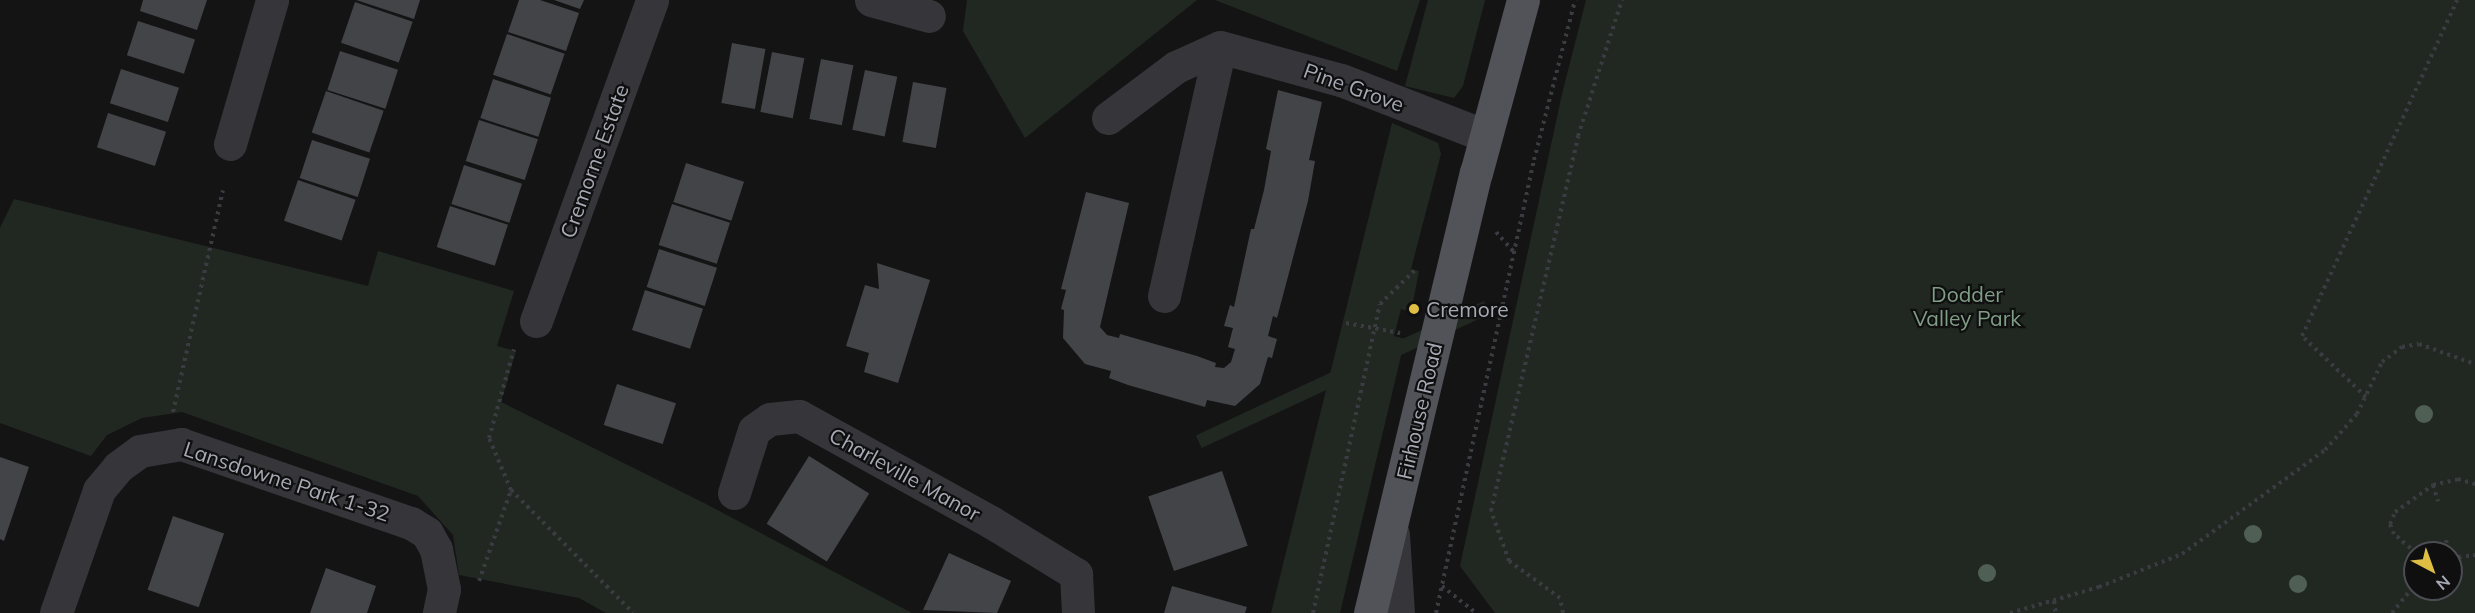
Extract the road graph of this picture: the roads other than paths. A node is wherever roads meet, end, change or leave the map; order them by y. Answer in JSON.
{"nodes":[{"id":1,"x":272,"y":0,"type":"edge"},
{"id":2,"x":652,"y":0,"type":"edge"},
{"id":3,"x":871,"y":0,"type":"edge"},
{"id":4,"x":1523,"y":0,"type":"edge"},
{"id":5,"x":929,"y":16,"type":"dead end"},
{"id":6,"x":1220,"y":46,"type":"junction"},
{"id":7,"x":1108,"y":118,"type":"dead end"},
{"id":8,"x":1486,"y":136,"type":"junction"},
{"id":9,"x":230,"y":144,"type":"dead end"},
{"id":10,"x":1164,"y":296,"type":"dead end"},
{"id":11,"x":536,"y":321,"type":"dead end"},
{"id":12,"x":734,"y":493,"type":"dead end"},
{"id":13,"x":1392,"y":523,"type":"junction"},
{"id":14,"x":56,"y":613,"type":"edge"},
{"id":15,"x":440,"y":613,"type":"edge"},
{"id":16,"x":1078,"y":613,"type":"edge"},
{"id":17,"x":1370,"y":613,"type":"edge"},
{"id":18,"x":1398,"y":613,"type":"edge"}],
"edges":[{"from":1,"to":9,"type":"street"},
{"from":2,"to":11,"type":"street","name":"Cremorne Estate"},
{"from":3,"to":5,"type":"street"},
{"from":4,"to":8,"type":"main road","name":"Firhouse Road"},
{"from":6,"to":7,"type":"street"},
{"from":6,"to":8,"type":"street","name":"Pine Grove"},
{"from":6,"to":10,"type":"street"},
{"from":8,"to":13,"type":"main road","name":"Firhouse Road"},
{"from":12,"to":16,"type":"street","name":"Charleville Manor"},
{"from":13,"to":17,"type":"main road","name":"Firhouse Road"},
{"from":13,"to":18,"type":"street"},
{"from":14,"to":15,"type":"street","name":"Lansdowne Park 1-32"}]}
